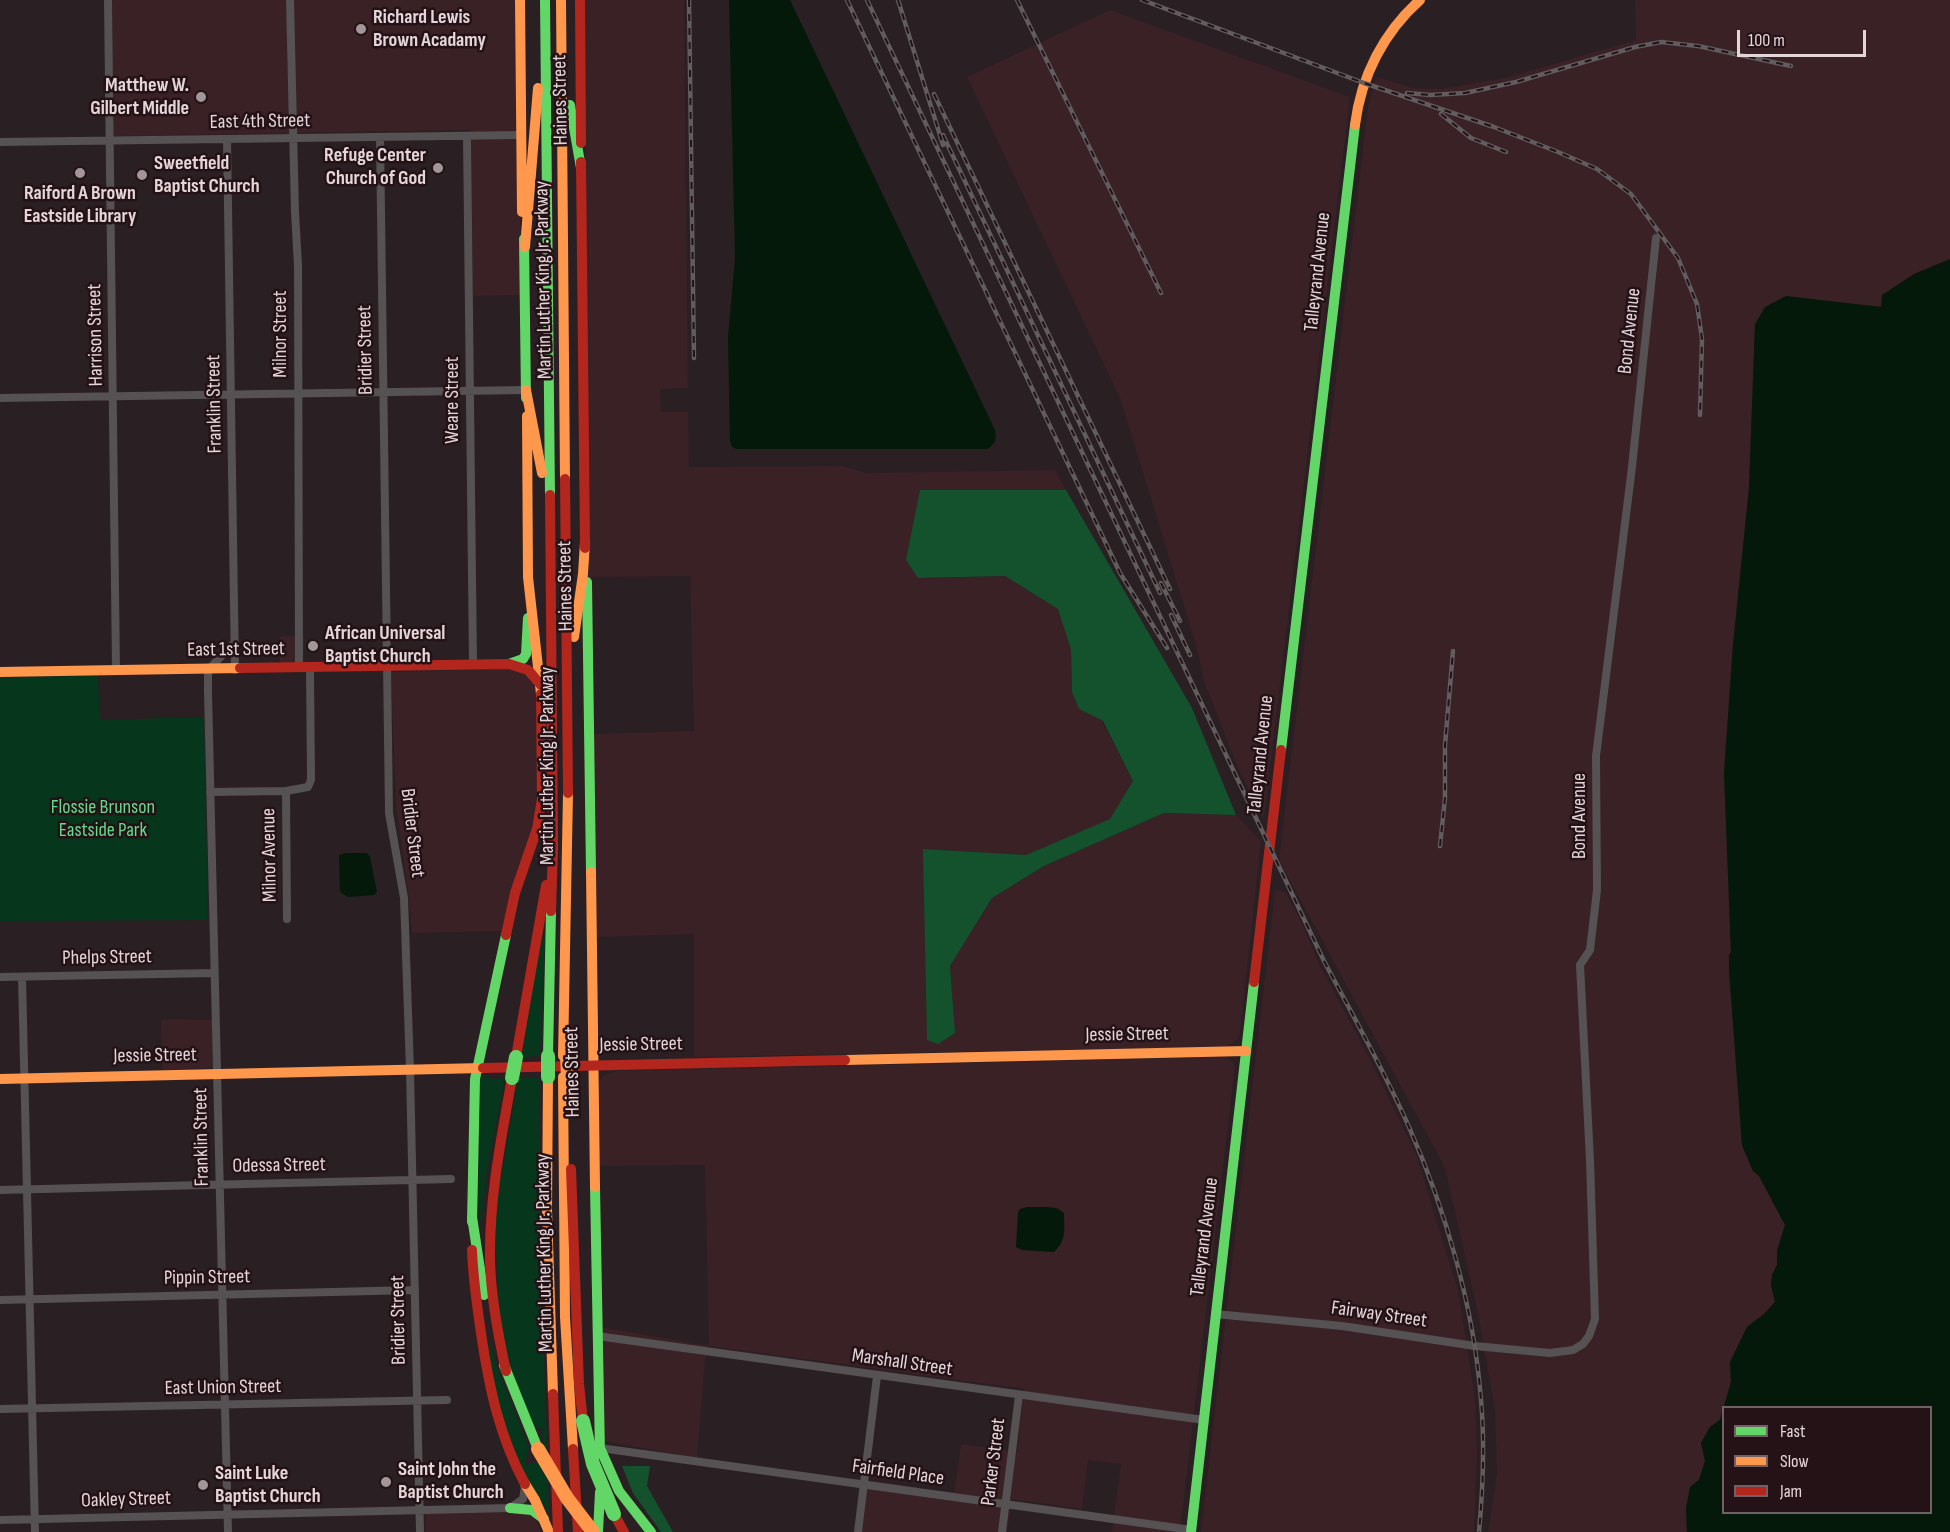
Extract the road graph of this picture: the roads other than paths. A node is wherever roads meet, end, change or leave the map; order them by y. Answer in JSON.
{"nodes":[{"id":1,"x":108,"y":0,"type":"edge"},
{"id":2,"x":290,"y":0,"type":"edge"},
{"id":3,"x":520,"y":0,"type":"edge"},
{"id":4,"x":561,"y":0,"type":"edge"},
{"id":5,"x":580,"y":0,"type":"edge"},
{"id":6,"x":1420,"y":0,"type":"edge"},
{"id":7,"x":545,"y":5,"type":"edge"},
{"id":8,"x":562,"y":39,"type":"junction"},
{"id":9,"x":521,"y":135,"type":"junction"},
{"id":10,"x":467,"y":136,"type":"junction"},
{"id":11,"x":380,"y":137,"type":"junction"},
{"id":12,"x":293,"y":138,"type":"junction"},
{"id":13,"x":227,"y":139,"type":"junction"},
{"id":14,"x":110,"y":141,"type":"junction"},
{"id":15,"x":0,"y":142,"type":"edge"},
{"id":16,"x":581,"y":168,"type":"junction"},
{"id":17,"x":1656,"y":238,"type":"dead end"},
{"id":18,"x":525,"y":247,"type":"junction"},
{"id":19,"x":526,"y":390,"type":"junction"},
{"id":20,"x":469,"y":391,"type":"junction"},
{"id":21,"x":382,"y":392,"type":"junction"},
{"id":22,"x":298,"y":393,"type":"junction"},
{"id":23,"x":231,"y":394,"type":"junction"},
{"id":24,"x":114,"y":396,"type":"junction"},
{"id":25,"x":0,"y":398,"type":"edge"},
{"id":26,"x":550,"y":539,"type":"junction"},
{"id":27,"x":585,"y":542,"type":"junction"},
{"id":28,"x":528,"y":578,"type":"junction"},
{"id":29,"x":235,"y":642,"type":"junction"},
{"id":30,"x":473,"y":664,"type":"junction"},
{"id":31,"x":509,"y":664,"type":"junction"},
{"id":32,"x":386,"y":666,"type":"junction"},
{"id":33,"x":305,"y":668,"type":"junction"},
{"id":34,"x":116,"y":670,"type":"junction"},
{"id":35,"x":208,"y":670,"type":"junction"},
{"id":36,"x":235,"y":670,"type":"junction"},
{"id":37,"x":0,"y":672,"type":"edge"},
{"id":38,"x":541,"y":685,"type":"junction"},
{"id":39,"x":567,"y":693,"type":"junction"},
{"id":40,"x":286,"y":791,"type":"junction"},
{"id":41,"x":210,"y":792,"type":"junction"},
{"id":42,"x":553,"y":847,"type":"junction"},
{"id":43,"x":287,"y":919,"type":"dead end"},
{"id":44,"x":214,"y":973,"type":"junction"},
{"id":45,"x":22,"y":976,"type":"junction"},
{"id":46,"x":0,"y":977,"type":"edge"},
{"id":47,"x":1246,"y":1051,"type":"junction"},
{"id":48,"x":592,"y":1066,"type":"junction"},
{"id":49,"x":477,"y":1069,"type":"junction"},
{"id":50,"x":410,"y":1070,"type":"junction"},
{"id":51,"x":218,"y":1074,"type":"junction"},
{"id":52,"x":566,"y":1077,"type":"junction"},
{"id":53,"x":0,"y":1079,"type":"edge"},
{"id":54,"x":24,"y":1079,"type":"junction"},
{"id":55,"x":412,"y":1179,"type":"junction"},
{"id":56,"x":451,"y":1179,"type":"dead end"},
{"id":57,"x":220,"y":1184,"type":"junction"},
{"id":58,"x":28,"y":1189,"type":"junction"},
{"id":59,"x":0,"y":1190,"type":"edge"},
{"id":60,"x":472,"y":1217,"type":"junction"},
{"id":61,"x":415,"y":1290,"type":"junction"},
{"id":62,"x":222,"y":1295,"type":"junction"},
{"id":63,"x":30,"y":1299,"type":"junction"},
{"id":64,"x":0,"y":1300,"type":"edge"},
{"id":65,"x":1215,"y":1314,"type":"junction"},
{"id":66,"x":597,"y":1336,"type":"junction"},
{"id":67,"x":1539,"y":1352,"type":"joint"},
{"id":68,"x":506,"y":1371,"type":"junction"},
{"id":69,"x":877,"y":1376,"type":"junction"},
{"id":70,"x":1019,"y":1395,"type":"junction"},
{"id":71,"x":417,"y":1400,"type":"junction"},
{"id":72,"x":447,"y":1400,"type":"dead end"},
{"id":73,"x":225,"y":1404,"type":"junction"},
{"id":74,"x":32,"y":1408,"type":"junction"},
{"id":75,"x":0,"y":1409,"type":"edge"},
{"id":76,"x":1204,"y":1420,"type":"junction"},
{"id":77,"x":600,"y":1448,"type":"junction"},
{"id":78,"x":525,"y":1485,"type":"junction"},
{"id":79,"x":863,"y":1485,"type":"junction"},
{"id":80,"x":600,"y":1492,"type":"junction"},
{"id":81,"x":1006,"y":1506,"type":"junction"},
{"id":82,"x":510,"y":1508,"type":"junction"},
{"id":83,"x":420,"y":1510,"type":"junction"},
{"id":84,"x":227,"y":1514,"type":"junction"},
{"id":85,"x":35,"y":1519,"type":"junction"},
{"id":86,"x":0,"y":1520,"type":"edge"},
{"id":87,"x":547,"y":1526,"type":"edge"},
{"id":88,"x":1191,"y":1531,"type":"edge"},
{"id":89,"x":35,"y":1532,"type":"edge"},
{"id":90,"x":228,"y":1532,"type":"edge"},
{"id":91,"x":420,"y":1532,"type":"edge"},
{"id":92,"x":558,"y":1532,"type":"edge"},
{"id":93,"x":578,"y":1532,"type":"edge"},
{"id":94,"x":593,"y":1532,"type":"edge"},
{"id":95,"x":598,"y":1532,"type":"edge"},
{"id":96,"x":603,"y":1532,"type":"edge"},
{"id":97,"x":624,"y":1532,"type":"edge"},
{"id":98,"x":651,"y":1532,"type":"edge"},
{"id":99,"x":858,"y":1532,"type":"edge"},
{"id":100,"x":1002,"y":1532,"type":"edge"}],
"edges":[{"from":1,"to":14,"type":"street","name":"Harrison Street"},
{"from":2,"to":12,"type":"street","name":"Milnor Street"},
{"from":3,"to":9,"type":"main road","name":"Haines Street"},
{"from":4,"to":8,"type":"main road","name":"Martin Luther King Jr. Parkway"},
{"from":5,"to":16,"type":"main road","name":"Haines Street"},
{"from":6,"to":47,"type":"main road","name":"Talleyrand Avenue"},
{"from":7,"to":18,"type":"main road"},
{"from":7,"to":26,"type":"main road","name":"Martin Luther King Jr. Parkway"},
{"from":8,"to":16,"type":"main road"},
{"from":8,"to":39,"type":"main road","name":"Martin Luther King Jr. Parkway"},
{"from":9,"to":10,"type":"street","name":"East 4th Street"},
{"from":9,"to":18,"type":"main road","name":"Haines Street"},
{"from":10,"to":11,"type":"street","name":"East 4th Street"},
{"from":10,"to":20,"type":"street","name":"Weare Street"},
{"from":11,"to":12,"type":"street","name":"East 4th Street"},
{"from":11,"to":21,"type":"street","name":"Bridier Street"},
{"from":12,"to":13,"type":"street","name":"East 4th Street"},
{"from":12,"to":22,"type":"street","name":"Milnor Street"},
{"from":13,"to":14,"type":"street","name":"East 4th Street"},
{"from":13,"to":23,"type":"street","name":"Franklin Street"},
{"from":14,"to":15,"type":"street","name":"East 4th Street"},
{"from":14,"to":24,"type":"street","name":"Harrison Street"},
{"from":16,"to":27,"type":"main road","name":"Haines Street"},
{"from":17,"to":67,"type":"street","name":"Bond Avenue"},
{"from":18,"to":19,"type":"main road","name":"Haines Street"},
{"from":19,"to":20,"type":"street"},
{"from":19,"to":26,"type":"main road"},
{"from":19,"to":28,"type":"main road","name":"Haines Street"},
{"from":20,"to":21,"type":"street"},
{"from":20,"to":30,"type":"street","name":"Weare Street"},
{"from":21,"to":22,"type":"street"},
{"from":21,"to":32,"type":"street","name":"Bridier Street"},
{"from":22,"to":23,"type":"street"},
{"from":22,"to":33,"type":"street","name":"Milnor Street"},
{"from":23,"to":24,"type":"street"},
{"from":23,"to":29,"type":"street","name":"Franklin Street"},
{"from":24,"to":25,"type":"street"},
{"from":24,"to":34,"type":"street","name":"Harrison Street"},
{"from":26,"to":42,"type":"main road","name":"Martin Luther King Jr. Parkway"},
{"from":27,"to":39,"type":"main road"},
{"from":27,"to":48,"type":"main road","name":"Haines Street"},
{"from":28,"to":31,"type":"main road"},
{"from":28,"to":38,"type":"main road","name":"Haines Street"},
{"from":29,"to":35,"type":"street"},
{"from":29,"to":36,"type":"street","name":"Franklin Street"},
{"from":30,"to":31,"type":"main road","name":"East 1st Street"},
{"from":30,"to":32,"type":"main road","name":"East 1st Street"},
{"from":31,"to":38,"type":"main road","name":"East 1st Street"},
{"from":32,"to":33,"type":"main road","name":"East 1st Street"},
{"from":32,"to":50,"type":"street","name":"Bridier Street"},
{"from":33,"to":36,"type":"main road","name":"East 1st Street"},
{"from":33,"to":40,"type":"street","name":"Milnor Street"},
{"from":34,"to":35,"type":"main road","name":"East 1st Street"},
{"from":34,"to":37,"type":"main road","name":"East 1st Street"},
{"from":35,"to":36,"type":"main road","name":"East 1st Street"},
{"from":35,"to":41,"type":"street","name":"Franklin Street"},
{"from":38,"to":49,"type":"main road","name":"Haines Street"},
{"from":39,"to":52,"type":"main road","name":"Martin Luther King Jr. Parkway","bridge":true},
{"from":40,"to":41,"type":"street"},
{"from":40,"to":43,"type":"street","name":"Milnor Avenue"},
{"from":41,"to":44,"type":"street","name":"Franklin Street"},
{"from":42,"to":68,"type":"main road","bridge":true},
{"from":42,"to":92,"type":"main road","name":"Martin Luther King Jr. Parkway","bridge":true},
{"from":44,"to":45,"type":"street","name":"Phelps Street"},
{"from":44,"to":51,"type":"street","name":"Franklin Street"},
{"from":45,"to":46,"type":"street","name":"Phelps Street"},
{"from":45,"to":54,"type":"street"},
{"from":47,"to":48,"type":"main road","name":"Jessie Street"},
{"from":47,"to":65,"type":"main road","name":"Talleyrand Avenue"},
{"from":48,"to":49,"type":"main road","name":"Jessie Street"},
{"from":48,"to":66,"type":"main road","name":"Haines Street"},
{"from":49,"to":50,"type":"main road","name":"Jessie Street"},
{"from":49,"to":60,"type":"main road","name":"Haines Street"},
{"from":50,"to":51,"type":"main road","name":"Jessie Street"},
{"from":50,"to":55,"type":"street","name":"Bridier Street"},
{"from":51,"to":54,"type":"main road","name":"Jessie Street"},
{"from":51,"to":57,"type":"street","name":"Franklin Street"},
{"from":52,"to":93,"type":"main road","name":"Martin Luther King Jr. Parkway"},
{"from":52,"to":97,"type":"main road","bridge":true},
{"from":53,"to":54,"type":"main road","name":"Jessie Street"},
{"from":54,"to":58,"type":"street"},
{"from":55,"to":56,"type":"street","name":"Odessa Street"},
{"from":55,"to":57,"type":"street","name":"Odessa Street"},
{"from":55,"to":61,"type":"street","name":"Bridier Street"},
{"from":57,"to":58,"type":"street","name":"Odessa Street"},
{"from":57,"to":62,"type":"street","name":"Franklin Street"},
{"from":58,"to":59,"type":"street","name":"Odessa Street"},
{"from":58,"to":63,"type":"street"},
{"from":60,"to":68,"type":"main road"},
{"from":60,"to":78,"type":"main road","name":"Haines Street"},
{"from":61,"to":62,"type":"street","name":"Pippin Street"},
{"from":61,"to":71,"type":"street","name":"Bridier Street"},
{"from":62,"to":63,"type":"street","name":"Pippin Street"},
{"from":62,"to":73,"type":"street","name":"Franklin Street"},
{"from":63,"to":64,"type":"street","name":"Pippin Street"},
{"from":63,"to":74,"type":"street"},
{"from":65,"to":67,"type":"street","name":"Fairway Street"},
{"from":65,"to":76,"type":"main road","name":"Talleyrand Avenue"},
{"from":66,"to":69,"type":"street","name":"Marshall Street"},
{"from":66,"to":77,"type":"main road","name":"Haines Street"},
{"from":68,"to":94,"type":"main road","bridge":true},
{"from":69,"to":70,"type":"street","name":"Marshall Street"},
{"from":69,"to":79,"type":"street"},
{"from":70,"to":76,"type":"street","name":"Marshall Street"},
{"from":70,"to":81,"type":"street","name":"Parker Street"},
{"from":71,"to":72,"type":"street","name":"East Union Street"},
{"from":71,"to":73,"type":"street","name":"East Union Street"},
{"from":71,"to":83,"type":"street","name":"Bridier Street"},
{"from":73,"to":74,"type":"street","name":"East Union Street"},
{"from":73,"to":84,"type":"street","name":"Franklin Street"},
{"from":74,"to":75,"type":"street","name":"East Union Street"},
{"from":74,"to":85,"type":"street"},
{"from":76,"to":88,"type":"main road","name":"Talleyrand Avenue"},
{"from":77,"to":79,"type":"street","name":"Fairfield Place"},
{"from":77,"to":80,"type":"main road","name":"Haines Street"},
{"from":77,"to":98,"type":"main road"},
{"from":78,"to":82,"type":"street"},
{"from":78,"to":87,"type":"main road","name":"Haines Street"},
{"from":79,"to":81,"type":"street","name":"Fairfield Place"},
{"from":79,"to":99,"type":"street"},
{"from":80,"to":95,"type":"main road"},
{"from":80,"to":96,"type":"main road","name":"Haines Street"},
{"from":81,"to":88,"type":"street","name":"Fairfield Place"},
{"from":81,"to":100,"type":"street","name":"Parker Street"},
{"from":82,"to":83,"type":"street","name":"Oakley Street"},
{"from":82,"to":87,"type":"main road"},
{"from":83,"to":84,"type":"street","name":"Oakley Street"},
{"from":83,"to":91,"type":"street","name":"Bridier Street"},
{"from":84,"to":85,"type":"street","name":"Oakley Street"},
{"from":84,"to":90,"type":"street","name":"Franklin Street"},
{"from":85,"to":86,"type":"street","name":"Oakley Street"},
{"from":85,"to":89,"type":"street"}]}
